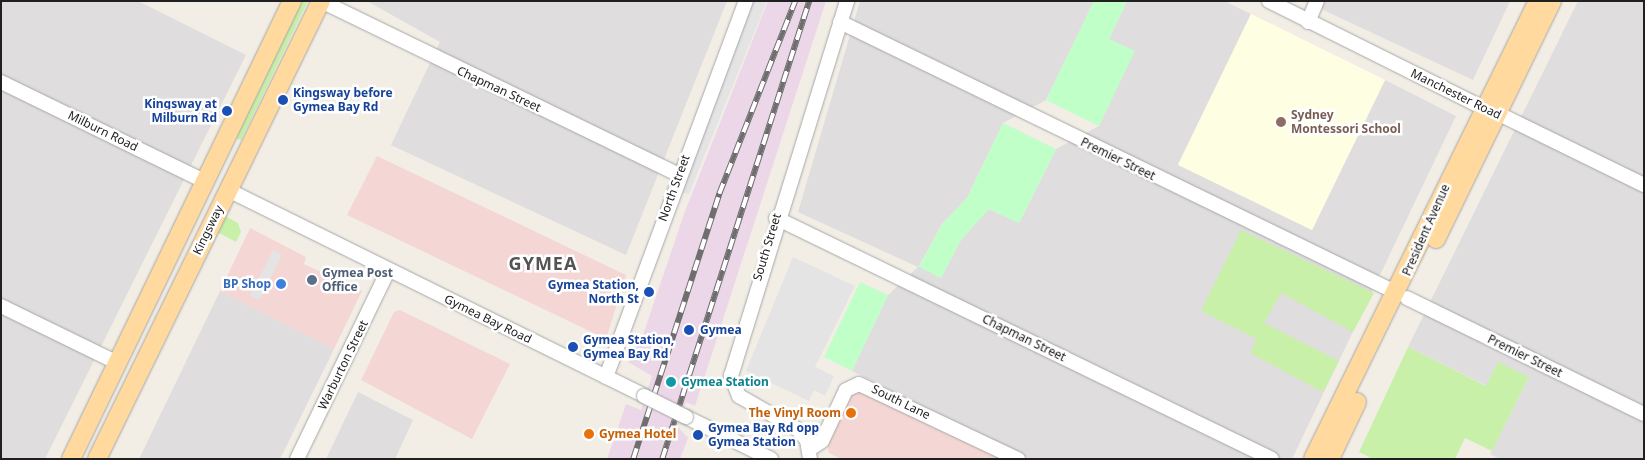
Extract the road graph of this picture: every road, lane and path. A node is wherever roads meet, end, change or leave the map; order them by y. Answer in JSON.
{"nodes":[{"id":1,"x":292,"y":1,"type":"edge"},
{"id":2,"x":321,"y":1,"type":"edge"},
{"id":3,"x":746,"y":1,"type":"edge"},
{"id":4,"x":847,"y":1,"type":"edge"},
{"id":5,"x":1269,"y":1,"type":"edge"},
{"id":6,"x":1317,"y":1,"type":"edge"},
{"id":7,"x":1538,"y":1,"type":"edge"},
{"id":8,"x":1552,"y":1,"type":"edge"},
{"id":9,"x":840,"y":22,"type":"junction"},
{"id":10,"x":1308,"y":22,"type":"junction"},
{"id":11,"x":1,"y":82,"type":"edge"},
{"id":12,"x":1490,"y":110,"type":"junction"},
{"id":13,"x":678,"y":174,"type":"junction"},
{"id":14,"x":204,"y":181,"type":"junction"},
{"id":15,"x":1644,"y":185,"type":"edge"},
{"id":16,"x":228,"y":190,"type":"junction"},
{"id":17,"x":776,"y":218,"type":"junction"},
{"id":18,"x":388,"y":270,"type":"junction"},
{"id":19,"x":1402,"y":295,"type":"junction"},
{"id":20,"x":1,"y":306,"type":"edge"},
{"id":21,"x":116,"y":362,"type":"junction"},
{"id":22,"x":606,"y":377,"type":"junction"},
{"id":23,"x":1644,"y":414,"type":"edge"},
{"id":24,"x":810,"y":454,"type":"edge"},
{"id":25,"x":71,"y":459,"type":"edge"},
{"id":26,"x":96,"y":459,"type":"edge"},
{"id":27,"x":297,"y":459,"type":"edge"},
{"id":28,"x":770,"y":459,"type":"edge"},
{"id":29,"x":1018,"y":459,"type":"edge"},
{"id":30,"x":1272,"y":459,"type":"edge"},
{"id":31,"x":1313,"y":459,"type":"edge"},
{"id":32,"x":1330,"y":459,"type":"edge"}],
"edges":[{"from":1,"to":14,"type":"main road","name":"Kingsway"},
{"from":2,"to":13,"type":"street","name":"Chapman Street"},
{"from":2,"to":16,"type":"main road","name":"Kingsway"},
{"from":3,"to":13,"type":"street","name":"North Street"},
{"from":4,"to":9,"type":"street","name":"South Street"},
{"from":5,"to":10,"type":"street","name":"Manchester Road"},
{"from":6,"to":10,"type":"street"},
{"from":7,"to":12,"type":"main road","name":"President Avenue"},
{"from":8,"to":12,"type":"main road","name":"President Avenue"},
{"from":9,"to":17,"type":"street","name":"South Street"},
{"from":9,"to":19,"type":"street","name":"Premier Street"},
{"from":10,"to":12,"type":"street","name":"Manchester Road"},
{"from":11,"to":14,"type":"street","name":"Milburn Road"},
{"from":12,"to":15,"type":"street","name":"Manchester Road"},
{"from":12,"to":19,"type":"main road","name":"President Avenue"},
{"from":13,"to":22,"type":"street","name":"North Street"},
{"from":14,"to":16,"type":"main road","name":"Gymea Bay Road"},
{"from":14,"to":21,"type":"main road","name":"Kingsway"},
{"from":16,"to":18,"type":"street","name":"Gymea Bay Road"},
{"from":16,"to":26,"type":"main road","name":"Kingsway"},
{"from":17,"to":24,"type":"street","name":"South Street"},
{"from":17,"to":30,"type":"street","name":"Chapman Street"},
{"from":18,"to":22,"type":"street","name":"Gymea Bay Road"},
{"from":18,"to":27,"type":"street","name":"Warburton Street"},
{"from":19,"to":23,"type":"street","name":"Premier Street"},
{"from":19,"to":31,"type":"main road","name":"President Avenue"},
{"from":19,"to":32,"type":"main road","name":"President Avenue"},
{"from":20,"to":21,"type":"street"},
{"from":21,"to":25,"type":"main road","name":"Kingsway"},
{"from":22,"to":28,"type":"street","name":"Gymea Bay Road","bridge":true},
{"from":24,"to":29,"type":"street","name":"South Lane"}]}
